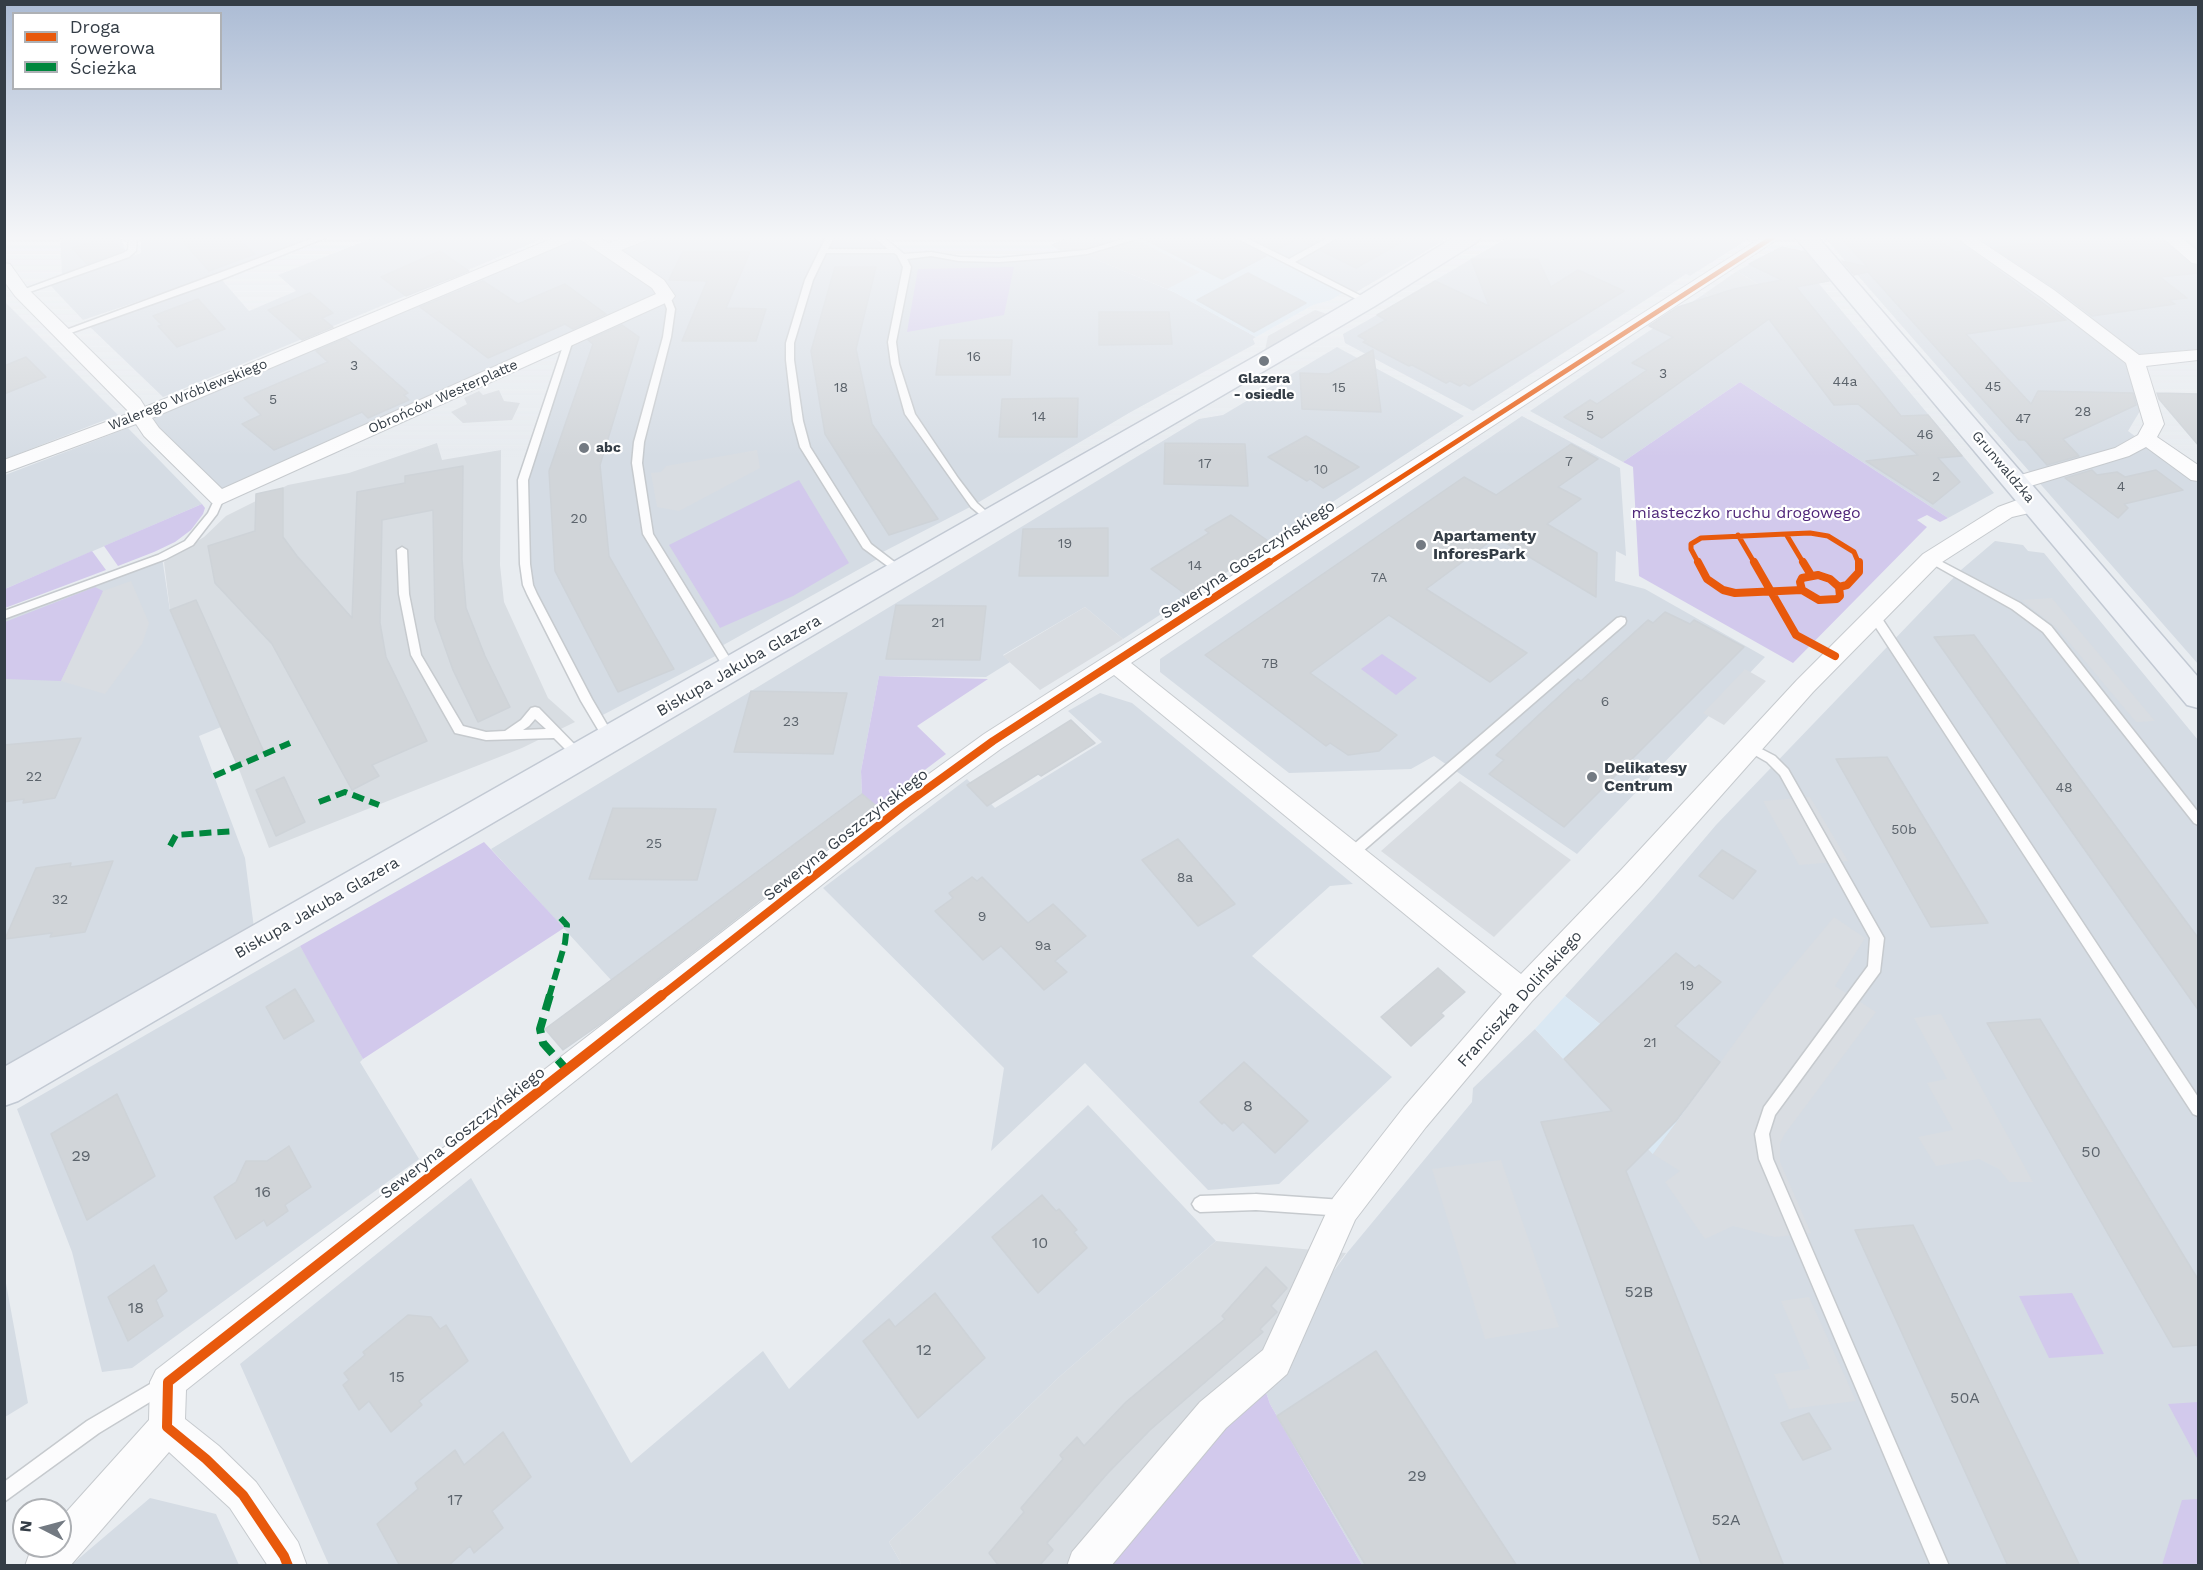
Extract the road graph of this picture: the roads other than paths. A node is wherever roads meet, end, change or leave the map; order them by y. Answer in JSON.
{"nodes":[{"id":1,"x":39,"y":310,"type":"edge"},
{"id":2,"x":126,"y":310,"type":"edge"},
{"id":3,"x":394,"y":310,"type":"edge"},
{"id":4,"x":635,"y":310,"type":"edge"},
{"id":5,"x":671,"y":310,"type":"edge"},
{"id":6,"x":800,"y":310,"type":"edge"},
{"id":7,"x":898,"y":310,"type":"edge"},
{"id":8,"x":1351,"y":310,"type":"edge"},
{"id":9,"x":1660,"y":310,"type":"edge"},
{"id":10,"x":1869,"y":310,"type":"edge"},
{"id":11,"x":2069,"y":310,"type":"edge"},
{"id":12,"x":62,"y":333,"type":"junction"},
{"id":13,"x":569,"y":340,"type":"junction"},
{"id":14,"x":2199,"y":355,"type":"edge"},
{"id":15,"x":2135,"y":361,"type":"junction"},
{"id":16,"x":142,"y":415,"type":"junction"},
{"id":17,"x":2146,"y":440,"type":"junction"},
{"id":18,"x":4,"y":467,"type":"edge"},
{"id":19,"x":2199,"y":476,"type":"edge"},
{"id":20,"x":2017,"y":483,"type":"junction"},
{"id":21,"x":219,"y":498,"type":"junction"},
{"id":22,"x":2035,"y":505,"type":"junction"},
{"id":23,"x":990,"y":520,"type":"junction"},
{"id":24,"x":402,"y":550,"type":"dead end"},
{"id":25,"x":1931,"y":559,"type":"junction"},
{"id":26,"x":901,"y":572,"type":"junction"},
{"id":27,"x":4,"y":615,"type":"edge"},
{"id":28,"x":1875,"y":617,"type":"junction"},
{"id":29,"x":1621,"y":621,"type":"dead end"},
{"id":30,"x":1114,"y":663,"type":"junction"},
{"id":31,"x":731,"y":670,"type":"junction"},
{"id":32,"x":2199,"y":697,"type":"edge"},
{"id":33,"x":556,"y":733,"type":"junction"},
{"id":34,"x":506,"y":735,"type":"junction"},
{"id":35,"x":610,"y":740,"type":"junction"},
{"id":36,"x":1750,"y":747,"type":"junction"},
{"id":37,"x":580,"y":757,"type":"junction"},
{"id":38,"x":2199,"y":820,"type":"edge"},
{"id":39,"x":1351,"y":854,"type":"junction"},
{"id":40,"x":1522,"y":992,"type":"junction"},
{"id":41,"x":4,"y":1088,"type":"edge"},
{"id":42,"x":2199,"y":1109,"type":"edge"},
{"id":43,"x":1200,"y":1204,"type":"dead end"},
{"id":44,"x":1344,"y":1209,"type":"junction"},
{"id":45,"x":168,"y":1382,"type":"junction"},
{"id":46,"x":167,"y":1427,"type":"junction"},
{"id":47,"x":4,"y":1493,"type":"edge"},
{"id":48,"x":44,"y":1566,"type":"edge"},
{"id":49,"x":288,"y":1566,"type":"edge"},
{"id":50,"x":1086,"y":1566,"type":"edge"},
{"id":51,"x":1940,"y":1566,"type":"edge"}],
"edges":[{"from":1,"to":12,"type":"street"},
{"from":2,"to":12,"type":"lane"},
{"from":3,"to":16,"type":"street","name":"Walerego Wróblewskiego"},
{"from":4,"to":13,"type":"street","name":"Obrońców Westerplatte"},
{"from":5,"to":31,"type":"lane"},
{"from":6,"to":26,"type":"lane"},
{"from":7,"to":23,"type":"lane"},
{"from":8,"to":23,"type":"street","name":"Biskupa Jakuba Glazera"},
{"from":9,"to":30,"type":"street","name":"Seweryna Goszczyńskiego"},
{"from":10,"to":20,"type":"street","name":"Grunwaldzka"},
{"from":11,"to":15,"type":"street"},
{"from":12,"to":16,"type":"street"},
{"from":13,"to":21,"type":"street","name":"Obrońców Westerplatte"},
{"from":13,"to":35,"type":"lane"},
{"from":14,"to":15,"type":"street"},
{"from":15,"to":17,"type":"street"},
{"from":16,"to":18,"type":"street","name":"Walerego Wróblewskiego"},
{"from":16,"to":21,"type":"street"},
{"from":17,"to":19,"type":"street"},
{"from":17,"to":20,"type":"street"},
{"from":20,"to":22,"type":"street","name":"Grunwaldzka"},
{"from":21,"to":27,"type":"lane"},
{"from":22,"to":25,"type":"street","name":"Franciszka Dolińskiego"},
{"from":22,"to":32,"type":"street","name":"Grunwaldzka"},
{"from":23,"to":26,"type":"street","name":"Biskupa Jakuba Glazera"},
{"from":24,"to":34,"type":"lane"},
{"from":25,"to":28,"type":"street","name":"Franciszka Dolińskiego"},
{"from":25,"to":38,"type":"lane"},
{"from":26,"to":31,"type":"street","name":"Biskupa Jakuba Glazera"},
{"from":28,"to":36,"type":"street","name":"Franciszka Dolińskiego"},
{"from":28,"to":42,"type":"lane"},
{"from":29,"to":39,"type":"lane"},
{"from":30,"to":39,"type":"street"},
{"from":30,"to":45,"type":"street","name":"Seweryna Goszczyńskiego"},
{"from":31,"to":35,"type":"street","name":"Biskupa Jakuba Glazera"},
{"from":33,"to":34,"type":"lane"},
{"from":33,"to":34,"type":"lane"},
{"from":33,"to":37,"type":"lane"},
{"from":35,"to":37,"type":"street","name":"Biskupa Jakuba Glazera"},
{"from":36,"to":40,"type":"street","name":"Franciszka Dolińskiego"},
{"from":36,"to":51,"type":"lane"},
{"from":37,"to":41,"type":"street","name":"Biskupa Jakuba Glazera"},
{"from":39,"to":40,"type":"street"},
{"from":40,"to":44,"type":"street","name":"Franciszka Dolińskiego"},
{"from":43,"to":44,"type":"lane"},
{"from":44,"to":50,"type":"street","name":"Franciszka Dolińskiego"},
{"from":45,"to":46,"type":"street"},
{"from":45,"to":47,"type":"lane"},
{"from":46,"to":48,"type":"street"},
{"from":46,"to":49,"type":"street"}]}
